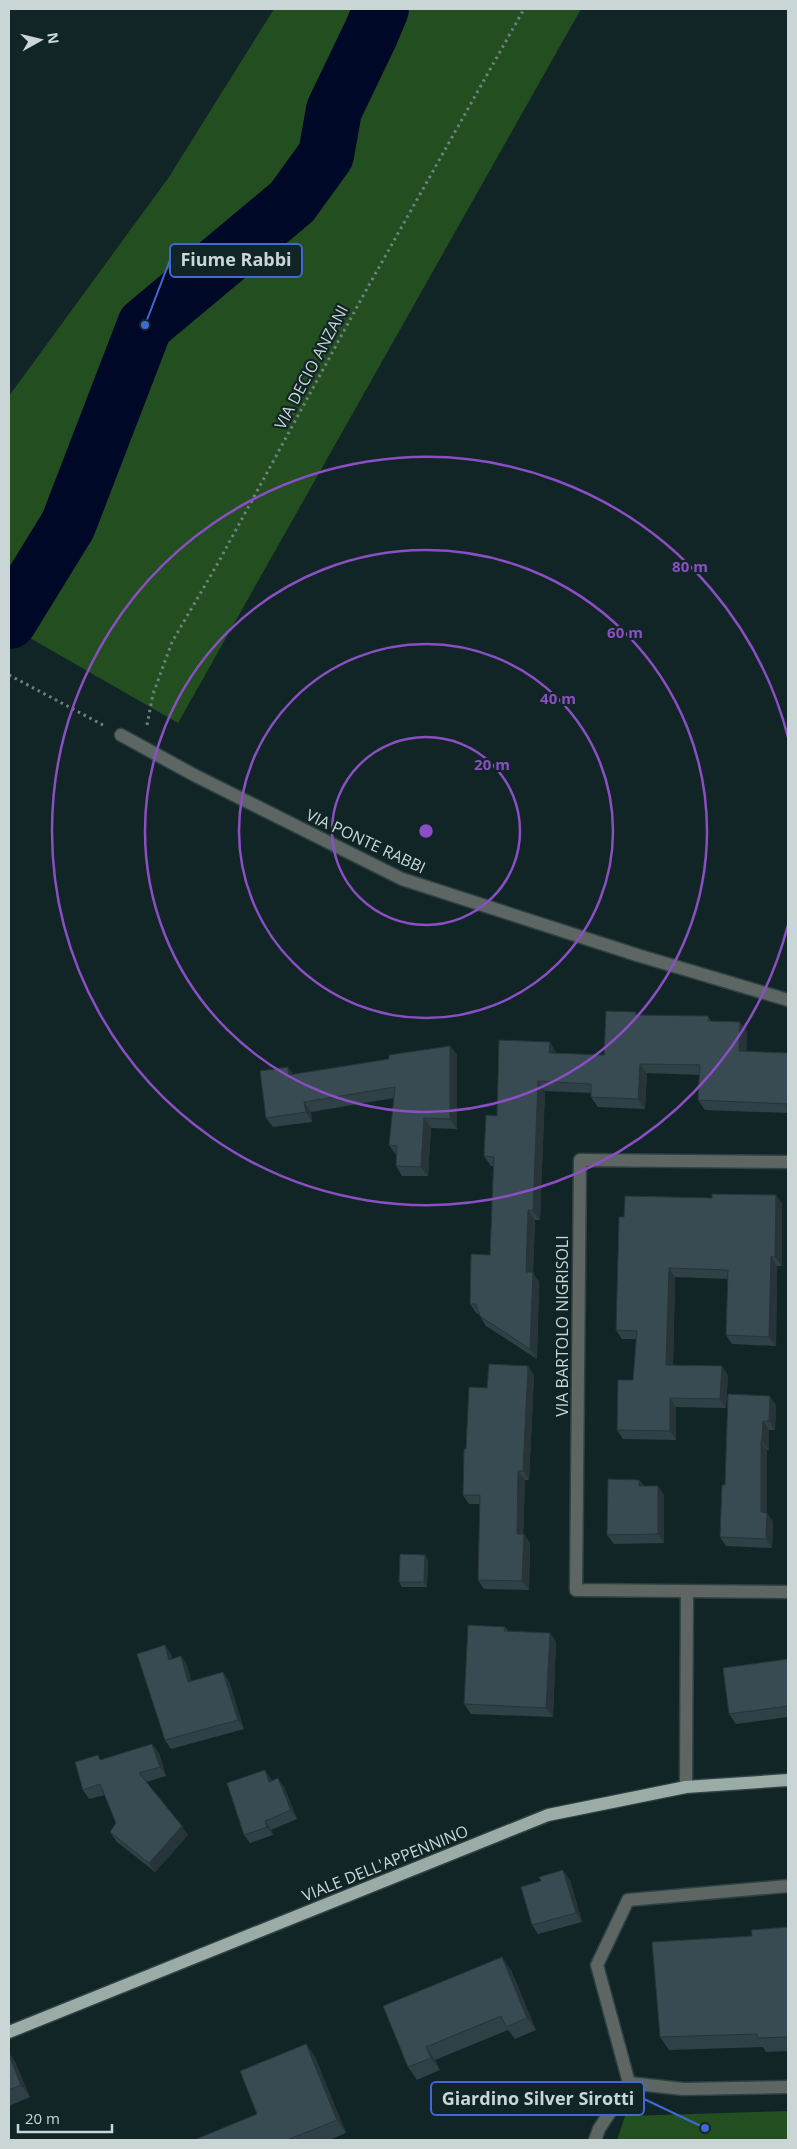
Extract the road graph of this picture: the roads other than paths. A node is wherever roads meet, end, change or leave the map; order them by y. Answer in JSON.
{"nodes":[{"id":1,"x":121,"y":735,"type":"road end"},
{"id":2,"x":788,"y":1000,"type":"edge"},
{"id":3,"x":788,"y":1162,"type":"edge"},
{"id":4,"x":687,"y":1592,"type":"junction"},
{"id":5,"x":788,"y":1592,"type":"edge"},
{"id":6,"x":788,"y":1780,"type":"edge"},
{"id":7,"x":686,"y":1787,"type":"junction"},
{"id":8,"x":788,"y":1886,"type":"edge"},
{"id":9,"x":9,"y":2032,"type":"edge"},
{"id":10,"x":629,"y":2083,"type":"junction"},
{"id":11,"x":788,"y":2087,"type":"edge"},
{"id":12,"x":597,"y":2135,"type":"edge"}],
"edges":[{"from":1,"to":2,"type":"street","name":"VIA PONTE RABBI"},
{"from":3,"to":4,"type":"street","name":"VIA BARTOLO NIGRISOLI"},
{"from":4,"to":5,"type":"street","name":"VIA BARTOLO NIGRISOLI"},
{"from":4,"to":7,"type":"street"},
{"from":6,"to":7,"type":"main road","name":"VIALE DELL'APPENNINO"},
{"from":7,"to":9,"type":"main road","name":"VIALE DELL'APPENNINO"},
{"from":8,"to":10,"type":"street"},
{"from":10,"to":11,"type":"street"},
{"from":10,"to":12,"type":"street"}]}
